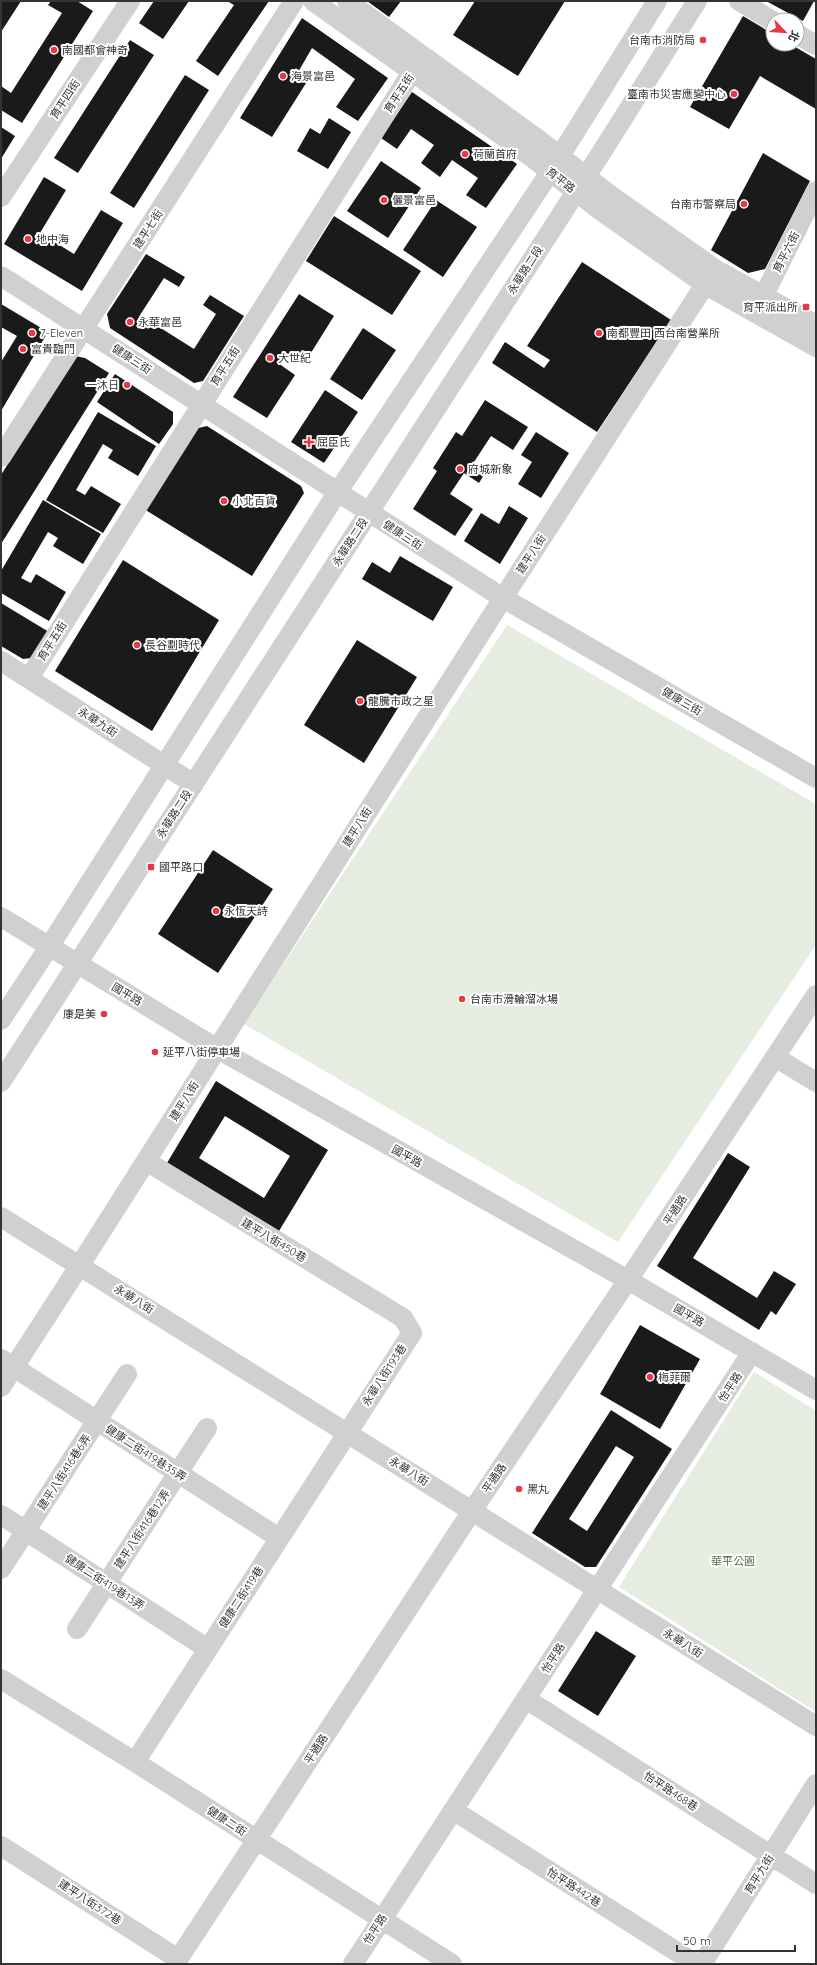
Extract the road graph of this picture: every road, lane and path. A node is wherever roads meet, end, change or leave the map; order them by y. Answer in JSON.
{"nodes":[{"id":1,"x":130,"y":1,"type":"edge"},
{"id":2,"x":294,"y":1,"type":"edge"},
{"id":3,"x":313,"y":1,"type":"edge"},
{"id":4,"x":347,"y":1,"type":"edge"},
{"id":5,"x":657,"y":1,"type":"edge"},
{"id":6,"x":697,"y":1,"type":"edge"},
{"id":7,"x":739,"y":1,"type":"edge"},
{"id":8,"x":765,"y":16,"type":"edge"},
{"id":9,"x":805,"y":39,"type":"edge"},
{"id":10,"x":816,"y":46,"type":"edge"},
{"id":11,"x":418,"y":64,"type":"junction"},
{"id":12,"x":555,"y":164,"type":"junction"},
{"id":13,"x":581,"y":184,"type":"junction"},
{"id":14,"x":816,"y":191,"type":"edge"},
{"id":15,"x":1,"y":197,"type":"edge"},
{"id":16,"x":1,"y":276,"type":"edge"},
{"id":17,"x":710,"y":277,"type":"junction"},
{"id":18,"x":760,"y":304,"type":"junction"},
{"id":19,"x":816,"y":325,"type":"edge"},
{"id":20,"x":84,"y":328,"type":"junction"},
{"id":21,"x":816,"y":347,"type":"edge"},
{"id":22,"x":201,"y":404,"type":"junction"},
{"id":23,"x":1,"y":457,"type":"edge"},
{"id":24,"x":337,"y":493,"type":"junction"},
{"id":25,"x":368,"y":513,"type":"junction"},
{"id":26,"x":502,"y":598,"type":"junction"},
{"id":27,"x":1,"y":661,"type":"edge"},
{"id":28,"x":29,"y":678,"type":"junction"},
{"id":29,"x":164,"y":765,"type":"junction"},
{"id":30,"x":816,"y":778,"type":"edge"},
{"id":31,"x":194,"y":784,"type":"junction"},
{"id":32,"x":1,"y":917,"type":"edge"},
{"id":33,"x":49,"y":947,"type":"junction"},
{"id":34,"x":78,"y":964,"type":"junction"},
{"id":35,"x":816,"y":995,"type":"edge"},
{"id":36,"x":1,"y":1020,"type":"edge"},
{"id":37,"x":216,"y":1048,"type":"junction"},
{"id":38,"x":775,"y":1058,"type":"junction"},
{"id":39,"x":1,"y":1082,"type":"edge"},
{"id":40,"x":816,"y":1082,"type":"edge"},
{"id":41,"x":146,"y":1161,"type":"junction"},
{"id":42,"x":1,"y":1217,"type":"edge"},
{"id":43,"x":80,"y":1265,"type":"junction"},
{"id":44,"x":628,"y":1280,"type":"junction"},
{"id":45,"x":402,"y":1318,"type":"joint"},
{"id":46,"x":752,"y":1352,"type":"junction"},
{"id":47,"x":7,"y":1363,"type":"edge"},
{"id":48,"x":127,"y":1374,"type":"dead end"},
{"id":49,"x":1,"y":1386,"type":"edge"},
{"id":50,"x":816,"y":1390,"type":"edge"},
{"id":51,"x":97,"y":1421,"type":"junction"},
{"id":52,"x":207,"y":1428,"type":"dead end"},
{"id":53,"x":348,"y":1432,"type":"junction"},
{"id":54,"x":178,"y":1473,"type":"junction"},
{"id":55,"x":472,"y":1511,"type":"junction"},
{"id":56,"x":1,"y":1515,"type":"edge"},
{"id":57,"x":26,"y":1531,"type":"junction"},
{"id":58,"x":279,"y":1538,"type":"junction"},
{"id":59,"x":1,"y":1569,"type":"edge"},
{"id":60,"x":107,"y":1583,"type":"junction"},
{"id":61,"x":597,"y":1590,"type":"junction"},
{"id":62,"x":77,"y":1629,"type":"dead end"},
{"id":63,"x":208,"y":1649,"type":"junction"},
{"id":64,"x":1,"y":1679,"type":"edge"},
{"id":65,"x":526,"y":1699,"type":"junction"},
{"id":66,"x":816,"y":1726,"type":"edge"},
{"id":67,"x":135,"y":1762,"type":"junction"},
{"id":68,"x":816,"y":1784,"type":"edge"},
{"id":69,"x":453,"y":1810,"type":"junction"},
{"id":70,"x":257,"y":1840,"type":"junction"},
{"id":71,"x":1,"y":1846,"type":"edge"},
{"id":72,"x":771,"y":1855,"type":"junction"},
{"id":73,"x":816,"y":1884,"type":"edge"},
{"id":74,"x":382,"y":1919,"type":"junction"},
{"id":75,"x":176,"y":1962,"type":"edge"},
{"id":76,"x":353,"y":1964,"type":"edge"},
{"id":77,"x":452,"y":1964,"type":"edge"},
{"id":78,"x":696,"y":1964,"type":"edge"},
{"id":79,"x":702,"y":1964,"type":"edge"}],
"edges":[{"from":1,"to":15,"type":"street","name":"育平四街"},
{"from":2,"to":20,"type":"street","name":"建平七街"},
{"from":3,"to":11,"type":"street","name":"育平路"},
{"from":4,"to":11,"type":"street","name":"育平路"},
{"from":5,"to":12,"type":"street"},
{"from":6,"to":13,"type":"street","name":"永華路二段"},
{"from":7,"to":8,"type":"street"},
{"from":9,"to":10,"type":"street"},
{"from":11,"to":12,"type":"street","name":"育平路"},
{"from":11,"to":22,"type":"street","name":"育平五街"},
{"from":12,"to":13,"type":"street","name":"育平路"},
{"from":12,"to":24,"type":"street"},
{"from":13,"to":17,"type":"street","name":"育平路"},
{"from":13,"to":25,"type":"street","name":"永華路二段"},
{"from":14,"to":18,"type":"street","name":"育平六街"},
{"from":16,"to":20,"type":"street","name":"健康三街"},
{"from":17,"to":18,"type":"street","name":"育平路"},
{"from":17,"to":26,"type":"street","name":"建平八街"},
{"from":18,"to":19,"type":"street","name":"育平路"},
{"from":18,"to":21,"type":"street","name":"育平路"},
{"from":20,"to":22,"type":"street","name":"健康三街"},
{"from":20,"to":23,"type":"street","name":"建平七街"},
{"from":22,"to":24,"type":"street","name":"健康三街"},
{"from":22,"to":28,"type":"street","name":"育平五街"},
{"from":24,"to":25,"type":"street","name":"健康三街"},
{"from":24,"to":29,"type":"street"},
{"from":25,"to":26,"type":"street","name":"健康三街"},
{"from":25,"to":31,"type":"street","name":"永華路二段"},
{"from":26,"to":30,"type":"street","name":"健康三街"},
{"from":26,"to":37,"type":"street","name":"建平八街"},
{"from":27,"to":28,"type":"street","name":"永華九街"},
{"from":28,"to":29,"type":"street","name":"永華九街"},
{"from":29,"to":31,"type":"street","name":"永華九街"},
{"from":29,"to":33,"type":"street"},
{"from":31,"to":34,"type":"street","name":"永華路二段"},
{"from":32,"to":33,"type":"street","name":"國平路"},
{"from":33,"to":34,"type":"street","name":"國平路"},
{"from":33,"to":36,"type":"street"},
{"from":34,"to":37,"type":"street","name":"國平路"},
{"from":34,"to":39,"type":"street","name":"永華路二段"},
{"from":35,"to":38,"type":"street","name":"平通路"},
{"from":37,"to":41,"type":"street","name":"建平八街"},
{"from":37,"to":44,"type":"street","name":"國平路"},
{"from":38,"to":40,"type":"street"},
{"from":38,"to":44,"type":"street","name":"平通路"},
{"from":41,"to":43,"type":"street","name":"建平八街"},
{"from":41,"to":45,"type":"street","name":"建平八街450巷"},
{"from":42,"to":43,"type":"street","name":"永華八街"},
{"from":43,"to":47,"type":"street","name":"建平八街"},
{"from":43,"to":53,"type":"street","name":"永華八街"},
{"from":44,"to":46,"type":"street","name":"國平路"},
{"from":44,"to":55,"type":"street","name":"平通路"},
{"from":45,"to":53,"type":"street","name":"永華八街193巷"},
{"from":46,"to":50,"type":"street","name":"國平路"},
{"from":46,"to":61,"type":"street","name":"怡平路"},
{"from":47,"to":49,"type":"street","name":"建平八街"},
{"from":47,"to":51,"type":"street","name":"健康二街419巷35弄"},
{"from":48,"to":51,"type":"street","name":"建平八街416巷6弄"},
{"from":51,"to":54,"type":"street","name":"健康二街419巷35弄"},
{"from":51,"to":57,"type":"street","name":"建平八街416巷6弄"},
{"from":52,"to":54,"type":"street","name":"建平八街416巷12弄"},
{"from":53,"to":55,"type":"street","name":"永華八街"},
{"from":53,"to":58,"type":"street","name":"健康二街419巷"},
{"from":54,"to":58,"type":"street","name":"健康二街419巷35弄"},
{"from":54,"to":60,"type":"street","name":"建平八街416巷12弄"},
{"from":55,"to":61,"type":"street","name":"永華八街"},
{"from":55,"to":70,"type":"street","name":"平通路"},
{"from":56,"to":57,"type":"street","name":"健康二街419巷13弄"},
{"from":57,"to":59,"type":"street","name":"建平八街416巷6弄"},
{"from":57,"to":60,"type":"street","name":"健康二街419巷13弄"},
{"from":58,"to":63,"type":"street","name":"健康二街419巷"},
{"from":60,"to":62,"type":"street","name":"建平八街416巷12弄"},
{"from":60,"to":63,"type":"street","name":"健康二街419巷13弄"},
{"from":61,"to":65,"type":"street","name":"怡平路"},
{"from":61,"to":66,"type":"street","name":"永華八街"},
{"from":63,"to":67,"type":"street","name":"健康二街419巷"},
{"from":64,"to":67,"type":"street","name":"健康二街"},
{"from":65,"to":69,"type":"street","name":"怡平路"},
{"from":65,"to":72,"type":"street","name":"怡平路468巷"},
{"from":67,"to":70,"type":"street","name":"健康二街"},
{"from":68,"to":72,"type":"street","name":"育平九街"},
{"from":69,"to":74,"type":"street","name":"怡平路"},
{"from":69,"to":78,"type":"street","name":"怡平路442巷"},
{"from":70,"to":74,"type":"street","name":"健康二街"},
{"from":70,"to":75,"type":"street","name":"平通路"},
{"from":71,"to":75,"type":"street","name":"建平八街372巷"},
{"from":72,"to":73,"type":"street","name":"怡平路468巷"},
{"from":72,"to":79,"type":"street","name":"育平九街"},
{"from":74,"to":76,"type":"street","name":"怡平路"},
{"from":74,"to":77,"type":"street","name":"健康二街"}]}
